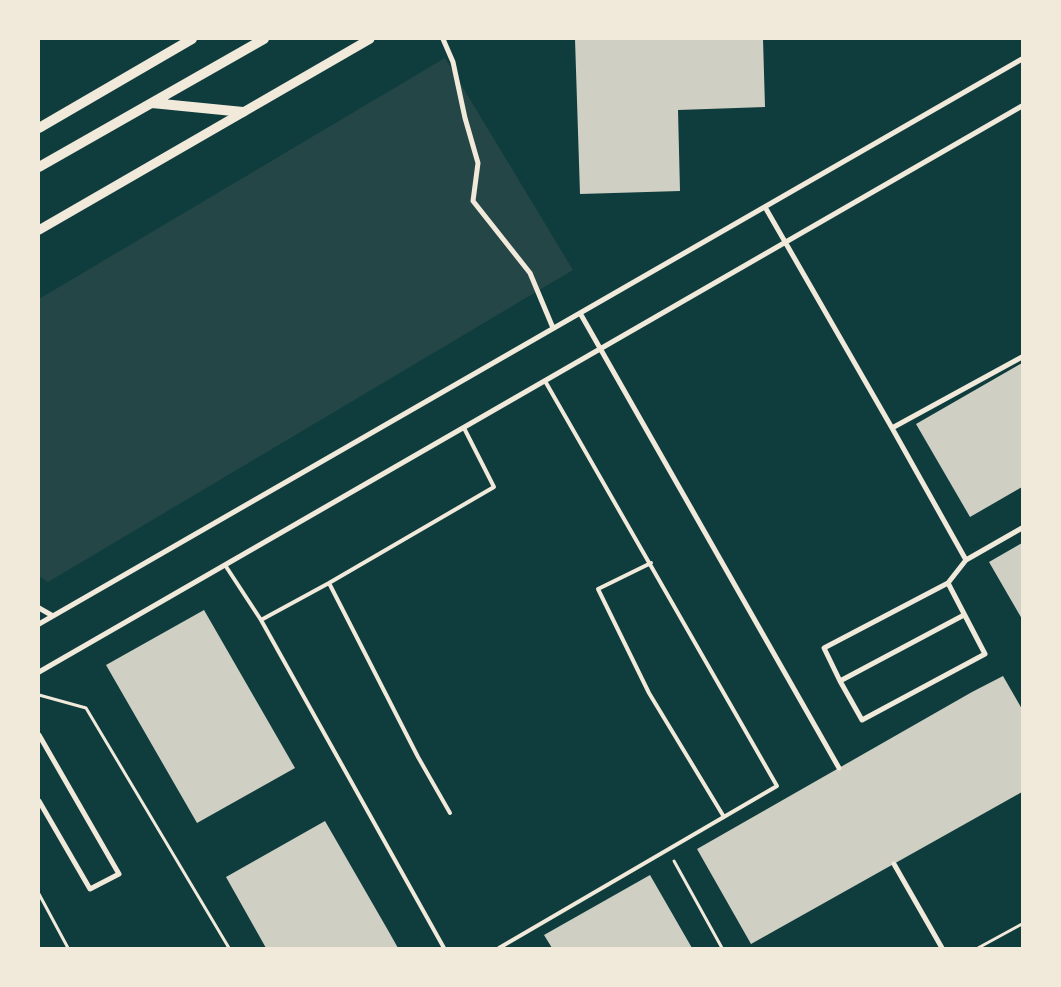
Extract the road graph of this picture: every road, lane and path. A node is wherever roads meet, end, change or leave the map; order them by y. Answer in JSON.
{"nodes":[{"id":1,"x":192,"y":39,"type":"edge"},
{"id":2,"x":264,"y":39,"type":"edge"},
{"id":3,"x":370,"y":39,"type":"edge"},
{"id":4,"x":442,"y":39,"type":"edge"},
{"id":5,"x":1022,"y":59,"type":"edge"},
{"id":6,"x":152,"y":102,"type":"junction"},
{"id":7,"x":1022,"y":106,"type":"edge"},
{"id":8,"x":242,"y":112,"type":"junction"},
{"id":9,"x":39,"y":128,"type":"edge"},
{"id":10,"x":40,"y":165,"type":"edge"},
{"id":11,"x":764,"y":207,"type":"junction"},
{"id":12,"x":39,"y":230,"type":"edge"},
{"id":13,"x":785,"y":243,"type":"junction"},
{"id":14,"x":580,"y":313,"type":"junction"},
{"id":15,"x":554,"y":328,"type":"junction"},
{"id":16,"x":601,"y":349,"type":"junction"},
{"id":17,"x":1022,"y":357,"type":"edge"},
{"id":18,"x":545,"y":381,"type":"junction"},
{"id":19,"x":464,"y":428,"type":"junction"},
{"id":20,"x":892,"y":428,"type":"junction"},
{"id":21,"x":1022,"y":528,"type":"edge"},
{"id":22,"x":966,"y":560,"type":"junction"},
{"id":23,"x":651,"y":563,"type":"junction"},
{"id":24,"x":225,"y":565,"type":"junction"},
{"id":25,"x":329,"y":583,"type":"junction"},
{"id":26,"x":948,"y":583,"type":"junction"},
{"id":27,"x":39,"y":608,"type":"edge"},
{"id":28,"x":964,"y":615,"type":"junction"},
{"id":29,"x":53,"y":616,"type":"junction"},
{"id":30,"x":261,"y":620,"type":"junction"},
{"id":31,"x":39,"y":624,"type":"edge"},
{"id":32,"x":39,"y":672,"type":"edge"},
{"id":33,"x":840,"y":681,"type":"junction"},
{"id":34,"x":39,"y":695,"type":"edge"},
{"id":35,"x":39,"y":734,"type":"edge"},
{"id":36,"x":840,"y":768,"type":"dead end"},
{"id":37,"x":39,"y":800,"type":"edge"},
{"id":38,"x":450,"y":813,"type":"dead end"},
{"id":39,"x":724,"y":817,"type":"junction"},
{"id":40,"x":668,"y":850,"type":"junction"},
{"id":41,"x":894,"y":864,"type":"dead end"},
{"id":42,"x":39,"y":894,"type":"edge"},
{"id":43,"x":1022,"y":924,"type":"edge"},
{"id":44,"x":68,"y":948,"type":"edge"},
{"id":45,"x":229,"y":948,"type":"edge"},
{"id":46,"x":444,"y":948,"type":"edge"},
{"id":47,"x":499,"y":948,"type":"edge"},
{"id":48,"x":722,"y":948,"type":"edge"},
{"id":49,"x":942,"y":948,"type":"edge"},
{"id":50,"x":978,"y":948,"type":"edge"}],
"edges":[{"from":1,"to":9,"type":"main road"},
{"from":2,"to":6,"type":"main road"},
{"from":3,"to":8,"type":"street"},
{"from":4,"to":15,"type":"street"},
{"from":5,"to":11,"type":"street"},
{"from":6,"to":8,"type":"main road"},
{"from":6,"to":10,"type":"main road"},
{"from":7,"to":13,"type":"street"},
{"from":8,"to":12,"type":"street"},
{"from":11,"to":13,"type":"street"},
{"from":11,"to":14,"type":"street"},
{"from":13,"to":16,"type":"street"},
{"from":13,"to":20,"type":"street"},
{"from":14,"to":15,"type":"street"},
{"from":14,"to":16,"type":"street"},
{"from":15,"to":29,"type":"street"},
{"from":16,"to":18,"type":"street"},
{"from":16,"to":36,"type":"street"},
{"from":17,"to":20,"type":"street"},
{"from":18,"to":19,"type":"street"},
{"from":18,"to":23,"type":"lane"},
{"from":19,"to":24,"type":"street"},
{"from":19,"to":25,"type":"lane"},
{"from":20,"to":22,"type":"street"},
{"from":21,"to":22,"type":"street"},
{"from":22,"to":26,"type":"street"},
{"from":23,"to":39,"type":"lane"},
{"from":23,"to":39,"type":"lane"},
{"from":24,"to":30,"type":"lane"},
{"from":24,"to":32,"type":"street"},
{"from":25,"to":30,"type":"lane"},
{"from":25,"to":38,"type":"lane"},
{"from":26,"to":28,"type":"street"},
{"from":26,"to":33,"type":"street"},
{"from":27,"to":29,"type":"street"},
{"from":28,"to":33,"type":"street"},
{"from":28,"to":33,"type":"street"},
{"from":29,"to":31,"type":"street"},
{"from":30,"to":46,"type":"lane"},
{"from":34,"to":45,"type":"path"},
{"from":35,"to":37,"type":"street"},
{"from":39,"to":40,"type":"lane"},
{"from":40,"to":47,"type":"lane"},
{"from":40,"to":48,"type":"path"},
{"from":41,"to":49,"type":"street"},
{"from":42,"to":44,"type":"path"},
{"from":43,"to":50,"type":"path"}]}
